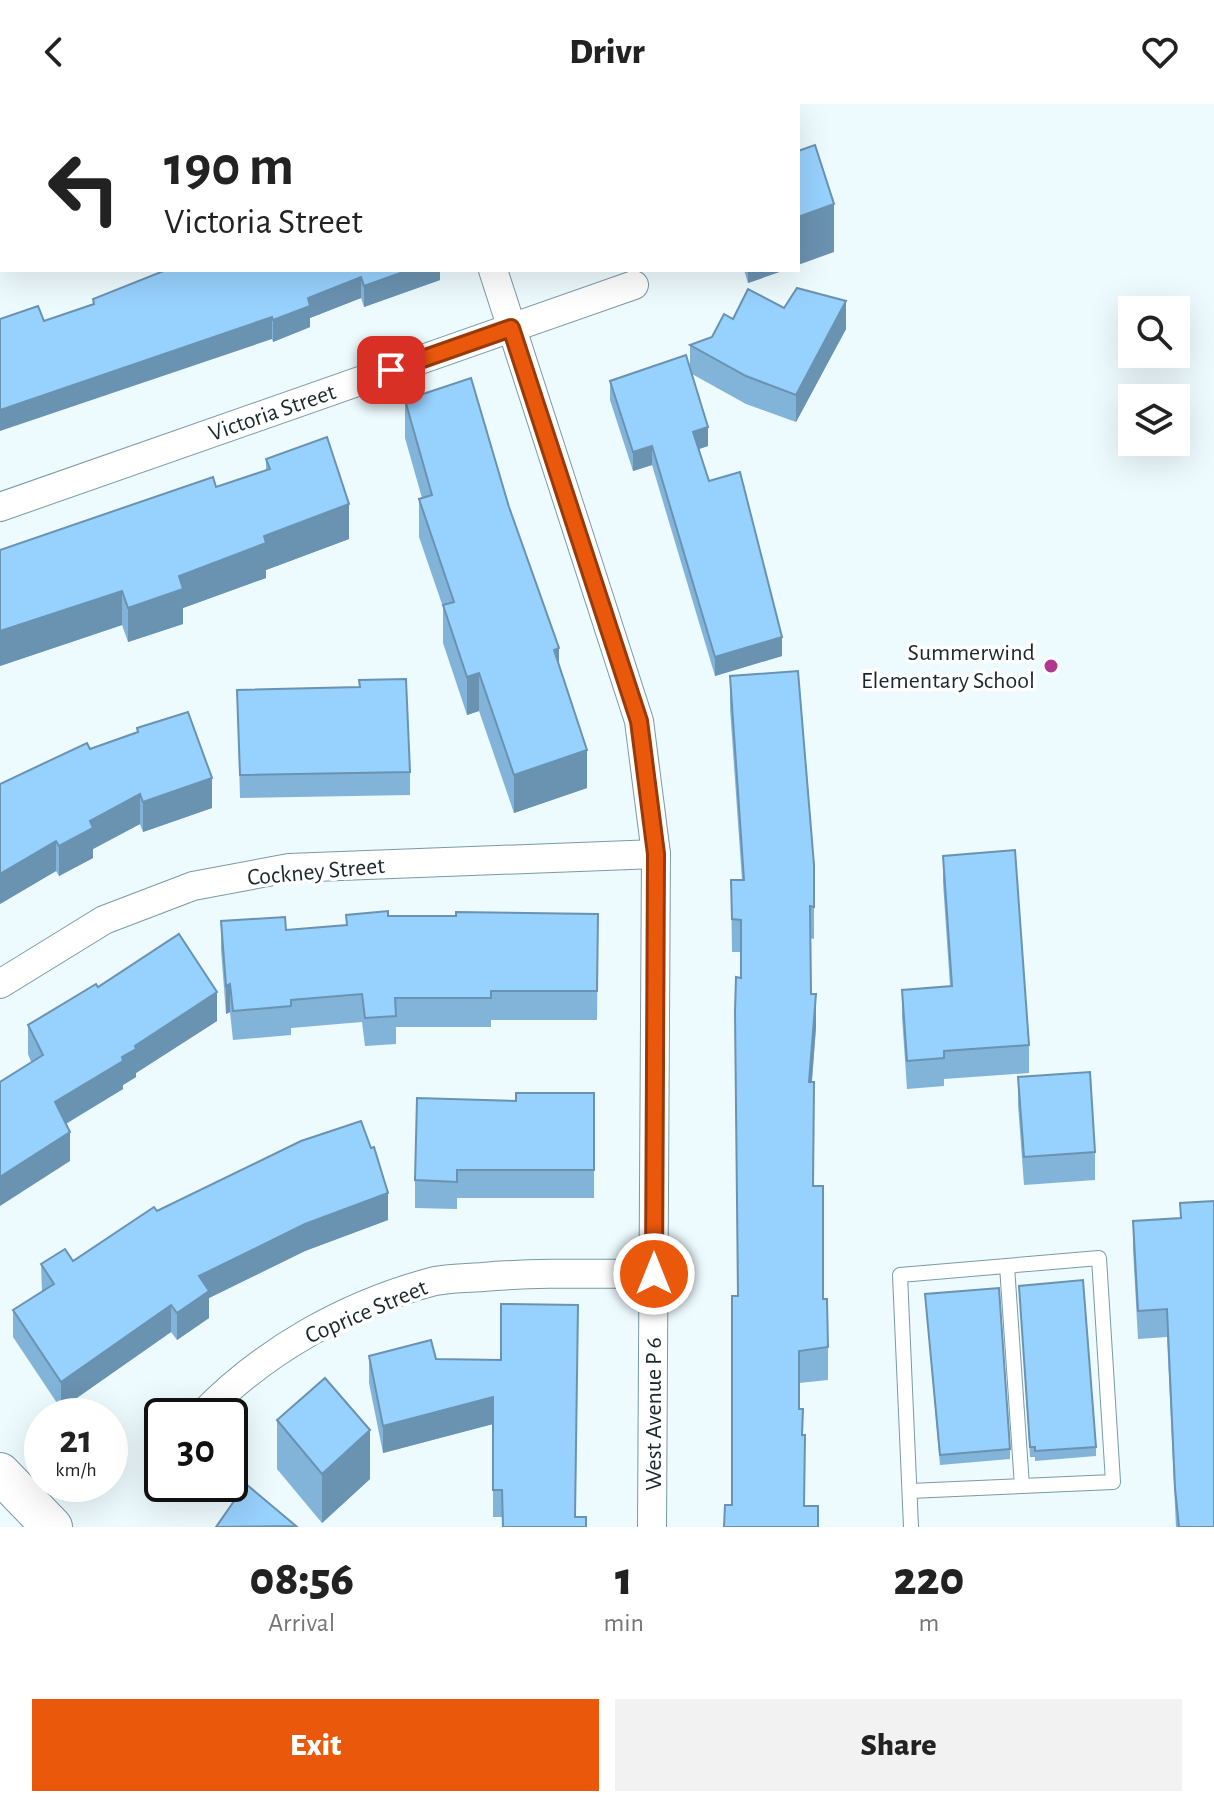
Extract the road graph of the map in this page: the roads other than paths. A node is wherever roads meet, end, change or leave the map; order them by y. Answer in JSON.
{"nodes":[{"id":1,"x":494,"y":272,"type":"edge"},
{"id":2,"x":634,"y":285,"type":"dead end"},
{"id":3,"x":511,"y":328,"type":"junction"},
{"id":4,"x":0,"y":507,"type":"edge"},
{"id":5,"x":656,"y":854,"type":"junction"},
{"id":6,"x":0,"y":984,"type":"edge"},
{"id":7,"x":1007,"y":1266,"type":"junction"},
{"id":8,"x":654,"y":1274,"type":"junction"},
{"id":9,"x":218,"y":1398,"type":"edge"},
{"id":10,"x":0,"y":1473,"type":"edge"},
{"id":11,"x":1022,"y":1486,"type":"junction"},
{"id":12,"x":910,"y":1491,"type":"junction"},
{"id":13,"x":52,"y":1527,"type":"edge"},
{"id":14,"x":652,"y":1527,"type":"edge"},
{"id":15,"x":911,"y":1527,"type":"edge"}],
"edges":[{"from":1,"to":3,"type":"street","name":"West Avenue P 6"},
{"from":2,"to":3,"type":"street","name":"Victoria Street"},
{"from":3,"to":4,"type":"street","name":"Victoria Street"},
{"from":3,"to":5,"type":"street","name":"West Avenue P 6"},
{"from":5,"to":6,"type":"street","name":"Cockney Street"},
{"from":5,"to":8,"type":"street","name":"West Avenue P 6"},
{"from":7,"to":11,"type":"lane"},
{"from":7,"to":11,"type":"lane"},
{"from":7,"to":12,"type":"lane"},
{"from":8,"to":9,"type":"street","name":"Coprice Street"},
{"from":8,"to":14,"type":"street","name":"West Avenue P 6"},
{"from":10,"to":13,"type":"street"},
{"from":11,"to":12,"type":"lane"},
{"from":12,"to":15,"type":"lane"}]}
